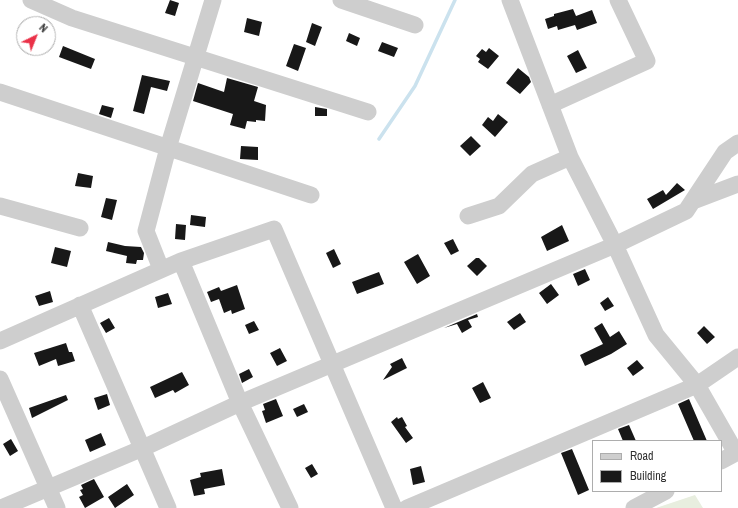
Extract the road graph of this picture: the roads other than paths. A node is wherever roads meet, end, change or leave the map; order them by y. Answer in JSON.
{"nodes":[{"id":1,"x":31,"y":0,"type":"edge"},
{"id":2,"x":213,"y":0,"type":"edge"},
{"id":3,"x":341,"y":0,"type":"edge"},
{"id":4,"x":510,"y":0,"type":"edge"},
{"id":5,"x":618,"y":0,"type":"edge"},
{"id":6,"x":415,"y":25,"type":"dead end"},
{"id":7,"x":196,"y":57,"type":"junction"},
{"id":8,"x":0,"y":92,"type":"edge"},
{"id":9,"x":550,"y":105,"type":"junction"},
{"id":10,"x":368,"y":112,"type":"dead end"},
{"id":11,"x":738,"y":143,"type":"edge"},
{"id":12,"x":168,"y":148,"type":"junction"},
{"id":13,"x":570,"y":157,"type":"junction"},
{"id":14,"x":738,"y":184,"type":"edge"},
{"id":15,"x":311,"y":195,"type":"dead end"},
{"id":16,"x":693,"y":201,"type":"junction"},
{"id":17,"x":0,"y":206,"type":"edge"},
{"id":18,"x":468,"y":216,"type":"dead end"},
{"id":19,"x":80,"y":228,"type":"dead end"},
{"id":20,"x":615,"y":245,"type":"junction"},
{"id":21,"x":181,"y":261,"type":"junction"},
{"id":22,"x":161,"y":269,"type":"junction"},
{"id":23,"x":80,"y":305,"type":"junction"},
{"id":24,"x":0,"y":341,"type":"edge"},
{"id":25,"x":738,"y":357,"type":"edge"},
{"id":26,"x":332,"y":364,"type":"junction"},
{"id":27,"x":0,"y":379,"type":"edge"},
{"id":28,"x":697,"y":385,"type":"junction"},
{"id":29,"x":240,"y":403,"type":"junction"},
{"id":30,"x":143,"y":448,"type":"junction"},
{"id":31,"x":737,"y":453,"type":"edge"},
{"id":32,"x":722,"y":460,"type":"edge"},
{"id":33,"x":49,"y":487,"type":"junction"},
{"id":34,"x":664,"y":492,"type":"edge"},
{"id":35,"x":1,"y":508,"type":"edge"},
{"id":36,"x":57,"y":508,"type":"edge"},
{"id":37,"x":168,"y":508,"type":"edge"},
{"id":38,"x":290,"y":508,"type":"edge"},
{"id":39,"x":394,"y":508,"type":"edge"},
{"id":40,"x":407,"y":508,"type":"edge"},
{"id":41,"x":634,"y":508,"type":"edge"}],
"edges":[{"from":1,"to":7,"type":"street"},
{"from":2,"to":7,"type":"street"},
{"from":3,"to":6,"type":"street"},
{"from":4,"to":9,"type":"street"},
{"from":5,"to":9,"type":"street"},
{"from":7,"to":10,"type":"street"},
{"from":7,"to":12,"type":"street"},
{"from":8,"to":12,"type":"street"},
{"from":9,"to":13,"type":"street"},
{"from":11,"to":16,"type":"street"},
{"from":12,"to":15,"type":"street"},
{"from":12,"to":22,"type":"street"},
{"from":13,"to":18,"type":"street"},
{"from":13,"to":20,"type":"street"},
{"from":14,"to":16,"type":"street"},
{"from":16,"to":20,"type":"street"},
{"from":17,"to":19,"type":"street"},
{"from":20,"to":26,"type":"street"},
{"from":20,"to":28,"type":"street"},
{"from":21,"to":22,"type":"street"},
{"from":21,"to":26,"type":"street"},
{"from":21,"to":29,"type":"street"},
{"from":22,"to":23,"type":"street"},
{"from":23,"to":24,"type":"street"},
{"from":23,"to":30,"type":"street"},
{"from":25,"to":28,"type":"street"},
{"from":26,"to":29,"type":"street"},
{"from":26,"to":39,"type":"street"},
{"from":27,"to":33,"type":"street"},
{"from":28,"to":31,"type":"street"},
{"from":28,"to":40,"type":"street"},
{"from":29,"to":30,"type":"street"},
{"from":29,"to":38,"type":"street"},
{"from":30,"to":33,"type":"street"},
{"from":30,"to":37,"type":"street"},
{"from":31,"to":32,"type":"street"},
{"from":33,"to":35,"type":"street"},
{"from":33,"to":36,"type":"street"},
{"from":34,"to":41,"type":"street"}]}
